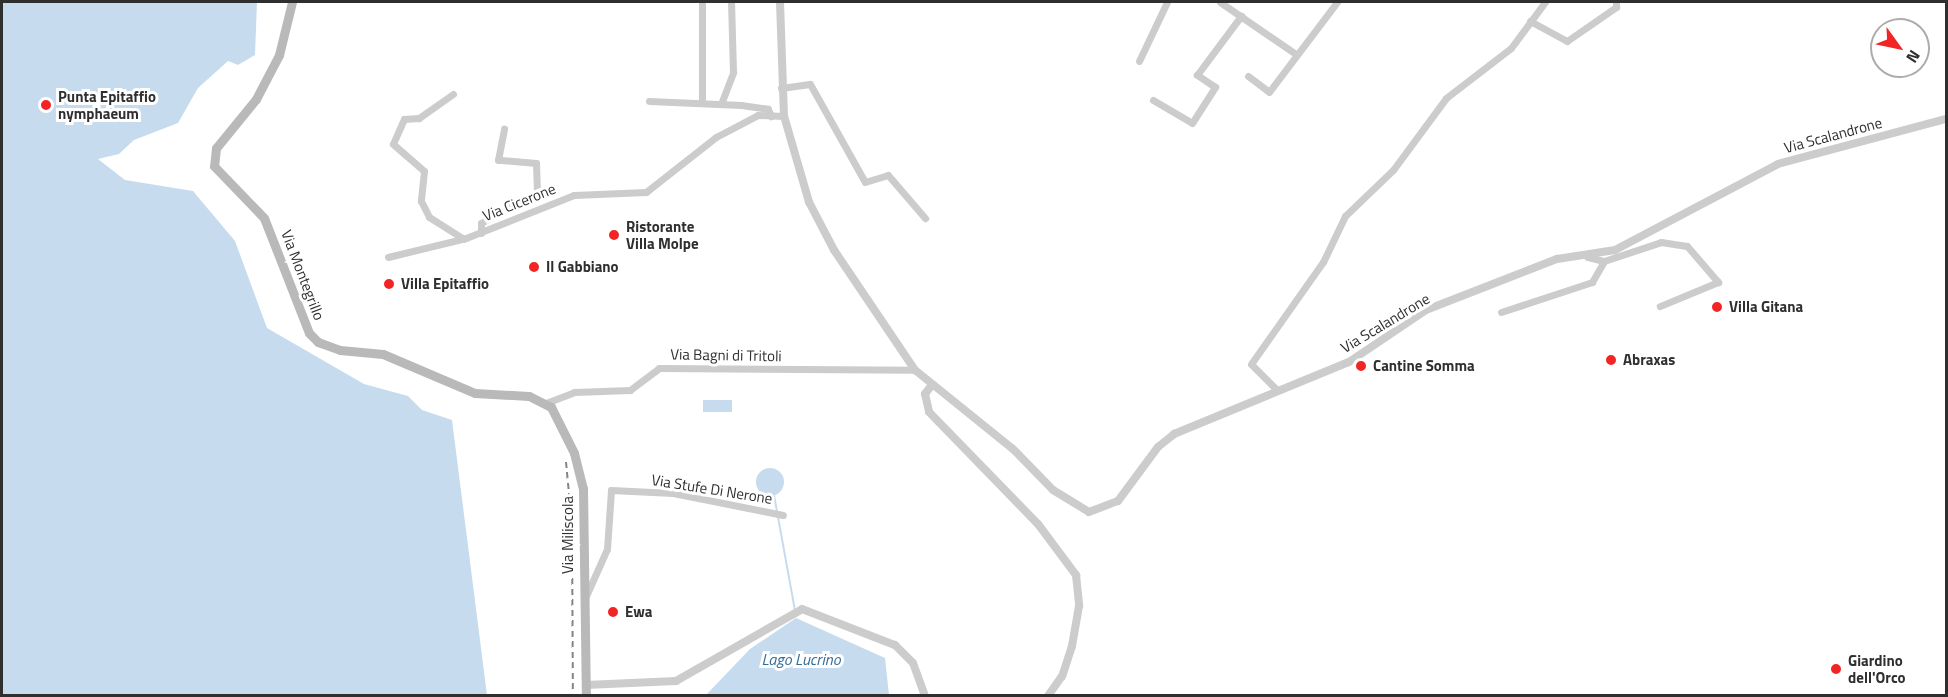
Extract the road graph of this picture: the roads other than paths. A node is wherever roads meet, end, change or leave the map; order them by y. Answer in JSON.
{"nodes":[{"id":1,"x":292,"y":2,"type":"edge"},
{"id":2,"x":702,"y":2,"type":"edge"},
{"id":3,"x":731,"y":2,"type":"edge"},
{"id":4,"x":780,"y":2,"type":"edge"},
{"id":5,"x":1167,"y":2,"type":"edge"},
{"id":6,"x":1220,"y":2,"type":"edge"},
{"id":7,"x":1337,"y":2,"type":"edge"},
{"id":8,"x":1545,"y":2,"type":"edge"},
{"id":9,"x":1616,"y":2,"type":"edge"},
{"id":10,"x":1241,"y":16,"type":"junction"},
{"id":11,"x":1530,"y":21,"type":"junction"},
{"id":12,"x":1297,"y":55,"type":"junction"},
{"id":13,"x":1139,"y":61,"type":"dead end"},
{"id":14,"x":1248,"y":76,"type":"dead end"},
{"id":15,"x":781,"y":88,"type":"junction"},
{"id":16,"x":453,"y":94,"type":"dead end"},
{"id":17,"x":1154,"y":100,"type":"dead end"},
{"id":18,"x":649,"y":101,"type":"dead end"},
{"id":19,"x":702,"y":104,"type":"junction"},
{"id":20,"x":721,"y":104,"type":"junction"},
{"id":21,"x":771,"y":116,"type":"junction"},
{"id":22,"x":784,"y":116,"type":"junction"},
{"id":23,"x":1947,"y":119,"type":"edge"},
{"id":24,"x":504,"y":129,"type":"dead end"},
{"id":25,"x":925,"y":218,"type":"dead end"},
{"id":26,"x":481,"y":233,"type":"junction"},
{"id":27,"x":464,"y":239,"type":"junction"},
{"id":28,"x":388,"y":257,"type":"dead end"},
{"id":29,"x":1587,"y":257,"type":"junction"},
{"id":30,"x":1604,"y":261,"type":"junction"},
{"id":31,"x":1660,"y":306,"type":"dead end"},
{"id":32,"x":1501,"y":312,"type":"dead end"},
{"id":33,"x":915,"y":370,"type":"junction"},
{"id":34,"x":931,"y":386,"type":"junction"},
{"id":35,"x":1276,"y":389,"type":"junction"},
{"id":36,"x":546,"y":403,"type":"junction"},
{"id":37,"x":779,"y":514,"type":"dead end"},
{"id":38,"x":583,"y":564,"type":"junction"},
{"id":39,"x":598,"y":569,"type":"junction"},
{"id":40,"x":583,"y":602,"type":"junction"},
{"id":41,"x":586,"y":685,"type":"junction"},
{"id":42,"x":586,"y":696,"type":"edge"},
{"id":43,"x":925,"y":696,"type":"edge"},
{"id":44,"x":1048,"y":696,"type":"edge"}],
"edges":[{"from":1,"to":36,"type":"main road","name":"Via Montegrillo"},
{"from":2,"to":19,"type":"street"},
{"from":3,"to":20,"type":"street"},
{"from":4,"to":15,"type":"street"},
{"from":5,"to":13,"type":"street"},
{"from":6,"to":10,"type":"street"},
{"from":7,"to":12,"type":"street"},
{"from":8,"to":11,"type":"street"},
{"from":9,"to":11,"type":"street"},
{"from":10,"to":12,"type":"street"},
{"from":10,"to":17,"type":"street"},
{"from":11,"to":35,"type":"street"},
{"from":12,"to":14,"type":"street"},
{"from":15,"to":22,"type":"street"},
{"from":15,"to":25,"type":"street"},
{"from":16,"to":27,"type":"street"},
{"from":18,"to":19,"type":"street"},
{"from":19,"to":20,"type":"street"},
{"from":20,"to":21,"type":"street"},
{"from":21,"to":22,"type":"street","name":"Via Cicerone"},
{"from":21,"to":26,"type":"street","name":"Via Cicerone"},
{"from":22,"to":33,"type":"street"},
{"from":23,"to":29,"type":"street","name":"Via Scalandrone"},
{"from":24,"to":26,"type":"street"},
{"from":26,"to":27,"type":"street","name":"Via Cicerone"},
{"from":27,"to":28,"type":"street","name":"Via Cicerone"},
{"from":29,"to":30,"type":"street"},
{"from":29,"to":35,"type":"street","name":"Via Scalandrone"},
{"from":30,"to":31,"type":"street"},
{"from":30,"to":32,"type":"street"},
{"from":33,"to":34,"type":"street"},
{"from":33,"to":36,"type":"street","name":"Via Bagni di Tritoli"},
{"from":34,"to":35,"type":"street","name":"Via Scalandrone"},
{"from":34,"to":44,"type":"street"},
{"from":36,"to":38,"type":"main road","name":"Via Miliscola"},
{"from":37,"to":39,"type":"street","name":"Via Stufe Di Nerone"},
{"from":38,"to":39,"type":"street"},
{"from":38,"to":40,"type":"main road","name":"Via Miliscola"},
{"from":39,"to":40,"type":"street","name":"Via Stufe Di Nerone"},
{"from":40,"to":41,"type":"main road","name":"Via Miliscola"},
{"from":41,"to":42,"type":"main road","name":"Via Miliscola"},
{"from":41,"to":43,"type":"street"}]}
